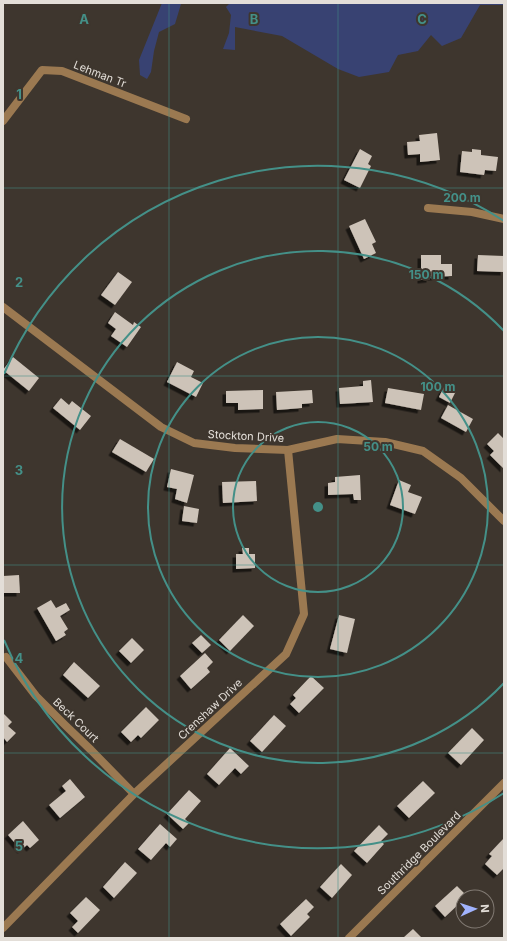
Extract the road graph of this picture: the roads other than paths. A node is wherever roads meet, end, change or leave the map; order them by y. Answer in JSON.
{"nodes":[{"id":1,"x":186,"y":119,"type":"dead end"},
{"id":2,"x":3,"y":121,"type":"edge"},
{"id":3,"x":428,"y":208,"type":"dead end"},
{"id":4,"x":504,"y":219,"type":"edge"},
{"id":5,"x":3,"y":306,"type":"edge"},
{"id":6,"x":288,"y":450,"type":"junction"},
{"id":7,"x":504,"y":521,"type":"edge"},
{"id":8,"x":6,"y":657,"type":"dead end"},
{"id":9,"x":504,"y":783,"type":"edge"},
{"id":10,"x":134,"y":794,"type":"junction"},
{"id":11,"x":3,"y":928,"type":"edge"},
{"id":12,"x":349,"y":938,"type":"edge"}],
"edges":[{"from":1,"to":2,"type":"street","name":"Lehman Tr"},
{"from":3,"to":4,"type":"street"},
{"from":5,"to":6,"type":"street","name":"Stockton Drive"},
{"from":6,"to":7,"type":"street","name":"Stockton Drive"},
{"from":6,"to":10,"type":"street","name":"Crenshaw Drive"},
{"from":8,"to":10,"type":"street","name":"Beck Court"},
{"from":9,"to":12,"type":"street","name":"Southridge Boulevard"},
{"from":10,"to":11,"type":"street","name":"Crenshaw Drive"}]}
